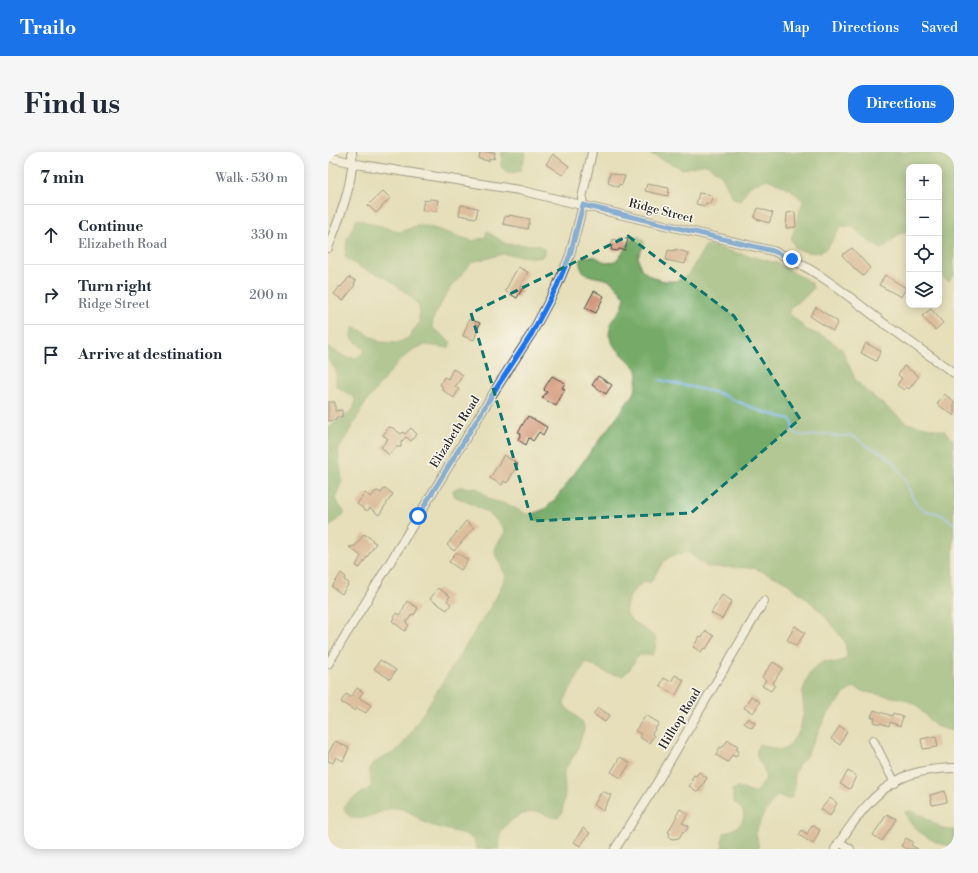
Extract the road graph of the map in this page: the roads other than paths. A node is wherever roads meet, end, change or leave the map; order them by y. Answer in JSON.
{"nodes":[{"id":1,"x":352,"y":152,"type":"edge"},
{"id":2,"x":592,"y":152,"type":"edge"},
{"id":3,"x":328,"y":157,"type":"edge"},
{"id":4,"x":353,"y":163,"type":"junction"},
{"id":5,"x":583,"y":205,"type":"junction"},
{"id":6,"x":328,"y":248,"type":"edge"},
{"id":7,"x":954,"y":373,"type":"edge"},
{"id":8,"x":764,"y":601,"type":"dead end"},
{"id":9,"x":328,"y":664,"type":"edge"},
{"id":10,"x":874,"y":740,"type":"dead end"},
{"id":11,"x":954,"y":768,"type":"edge"},
{"id":12,"x":895,"y":782,"type":"junction"},
{"id":13,"x":837,"y":846,"type":"edge"},
{"id":14,"x":616,"y":849,"type":"edge"},
{"id":15,"x":850,"y":849,"type":"edge"}],
"edges":[{"from":1,"to":4,"type":"street"},
{"from":2,"to":5,"type":"street","name":"Elizabeth Road"},
{"from":3,"to":4,"type":"street","name":"Ridge Street"},
{"from":4,"to":5,"type":"street","name":"Ridge Street"},
{"from":4,"to":6,"type":"street"},
{"from":5,"to":7,"type":"street","name":"Ridge Street"},
{"from":5,"to":9,"type":"street","name":"Elizabeth Road"},
{"from":8,"to":14,"type":"street","name":"Hilltop Road"},
{"from":10,"to":12,"type":"street"},
{"from":11,"to":12,"type":"street"},
{"from":12,"to":13,"type":"street"},
{"from":13,"to":15,"type":"street"}]}
